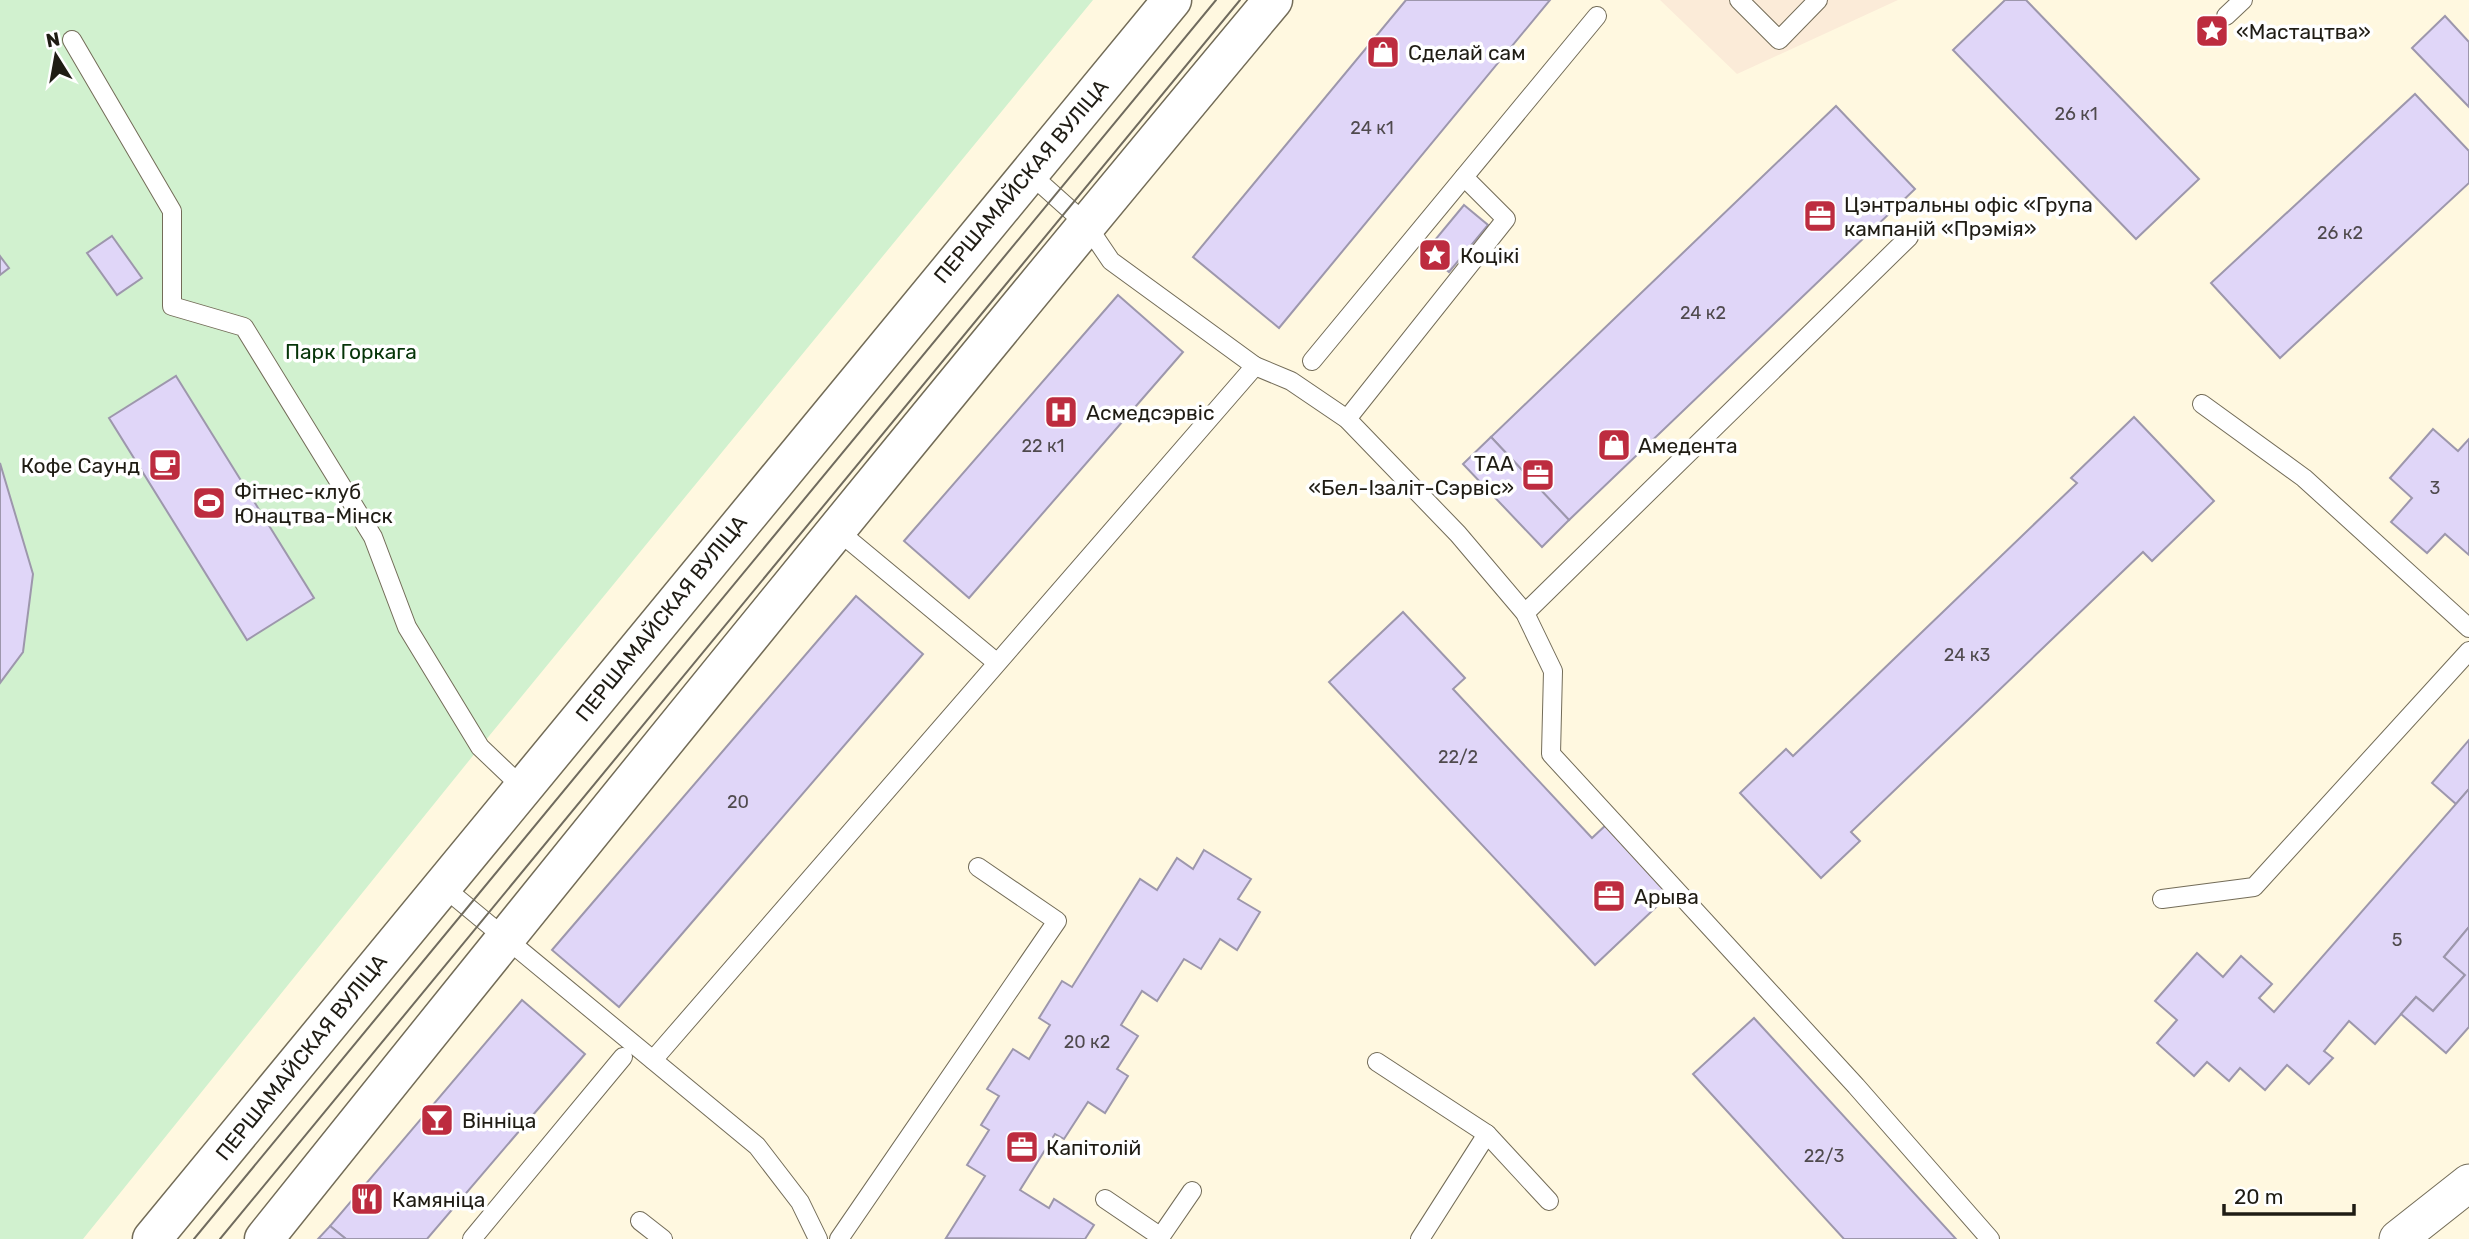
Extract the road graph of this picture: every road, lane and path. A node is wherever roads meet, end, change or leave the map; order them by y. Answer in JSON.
{"nodes":[{"id":1,"x":1172,"y":0,"type":"edge"},
{"id":2,"x":1273,"y":0,"type":"edge"},
{"id":3,"x":1739,"y":0,"type":"edge"},
{"id":4,"x":1818,"y":0,"type":"edge"},
{"id":5,"x":2243,"y":0,"type":"edge"},
{"id":6,"x":1597,"y":16,"type":"dead end"},
{"id":7,"x":2226,"y":16,"type":"dead end"},
{"id":8,"x":72,"y":40,"type":"dead end"},
{"id":9,"x":1028,"y":172,"type":"junction"},
{"id":10,"x":1464,"y":177,"type":"junction"},
{"id":11,"x":1086,"y":224,"type":"junction"},
{"id":12,"x":1909,"y":237,"type":"dead end"},
{"id":13,"x":1312,"y":361,"type":"dead end"},
{"id":14,"x":1255,"y":366,"type":"junction"},
{"id":15,"x":2202,"y":404,"type":"dead end"},
{"id":16,"x":1347,"y":419,"type":"junction"},
{"id":17,"x":837,"y":530,"type":"junction"},
{"id":18,"x":1525,"y":613,"type":"junction"},
{"id":19,"x":2469,"y":628,"type":"edge"},
{"id":20,"x":2469,"y":651,"type":"edge"},
{"id":21,"x":996,"y":662,"type":"junction"},
{"id":22,"x":522,"y":787,"type":"junction"},
{"id":23,"x":978,"y":867,"type":"dead end"},
{"id":24,"x":441,"y":885,"type":"junction"},
{"id":25,"x":2162,"y":900,"type":"dead end"},
{"id":26,"x":505,"y":937,"type":"junction"},
{"id":27,"x":623,"y":1057,"type":"dead end"},
{"id":28,"x":653,"y":1060,"type":"junction"},
{"id":29,"x":1377,"y":1062,"type":"dead end"},
{"id":30,"x":1488,"y":1134,"type":"junction"},
{"id":31,"x":2469,"y":1183,"type":"edge"},
{"id":32,"x":1192,"y":1191,"type":"dead end"},
{"id":33,"x":1105,"y":1199,"type":"dead end"},
{"id":34,"x":1549,"y":1201,"type":"dead end"},
{"id":35,"x":640,"y":1221,"type":"dead end"},
{"id":36,"x":1160,"y":1238,"type":"edge"},
{"id":37,"x":152,"y":1239,"type":"edge"},
{"id":38,"x":264,"y":1239,"type":"edge"},
{"id":39,"x":472,"y":1239,"type":"edge"},
{"id":40,"x":663,"y":1239,"type":"edge"},
{"id":41,"x":818,"y":1239,"type":"edge"},
{"id":42,"x":839,"y":1239,"type":"edge"},
{"id":43,"x":1420,"y":1239,"type":"edge"},
{"id":44,"x":1990,"y":1239,"type":"edge"},
{"id":45,"x":2398,"y":1239,"type":"edge"}],
"edges":[{"from":1,"to":9,"type":"main road","name":"ПЕРШАМАЙСКАЯ ВУЛІЦА"},
{"from":2,"to":11,"type":"main road"},
{"from":3,"to":4,"type":"lane"},
{"from":5,"to":7,"type":"lane"},
{"from":6,"to":10,"type":"lane"},
{"from":8,"to":22,"type":"lane"},
{"from":9,"to":11,"type":"lane"},
{"from":9,"to":22,"type":"main road","name":"ПЕРШАМАЙСКАЯ ВУЛІЦА"},
{"from":10,"to":13,"type":"lane"},
{"from":10,"to":16,"type":"lane"},
{"from":11,"to":14,"type":"lane"},
{"from":11,"to":17,"type":"main road"},
{"from":12,"to":18,"type":"lane"},
{"from":14,"to":16,"type":"lane"},
{"from":14,"to":21,"type":"lane"},
{"from":15,"to":19,"type":"lane"},
{"from":16,"to":18,"type":"lane"},
{"from":17,"to":21,"type":"lane"},
{"from":17,"to":26,"type":"main road"},
{"from":18,"to":44,"type":"lane"},
{"from":20,"to":25,"type":"lane"},
{"from":21,"to":28,"type":"lane"},
{"from":22,"to":24,"type":"main road","name":"ПЕРШАМАЙСКАЯ ВУЛІЦА"},
{"from":23,"to":42,"type":"lane"},
{"from":24,"to":26,"type":"lane"},
{"from":24,"to":37,"type":"main road","name":"ПЕРШАМАЙСКАЯ ВУЛІЦА"},
{"from":26,"to":28,"type":"lane"},
{"from":26,"to":38,"type":"main road"},
{"from":27,"to":39,"type":"lane"},
{"from":28,"to":41,"type":"lane"},
{"from":29,"to":30,"type":"lane"},
{"from":30,"to":34,"type":"lane"},
{"from":30,"to":43,"type":"lane"},
{"from":31,"to":45,"type":"street"},
{"from":32,"to":36,"type":"lane"},
{"from":33,"to":36,"type":"lane"},
{"from":35,"to":40,"type":"lane"}]}
